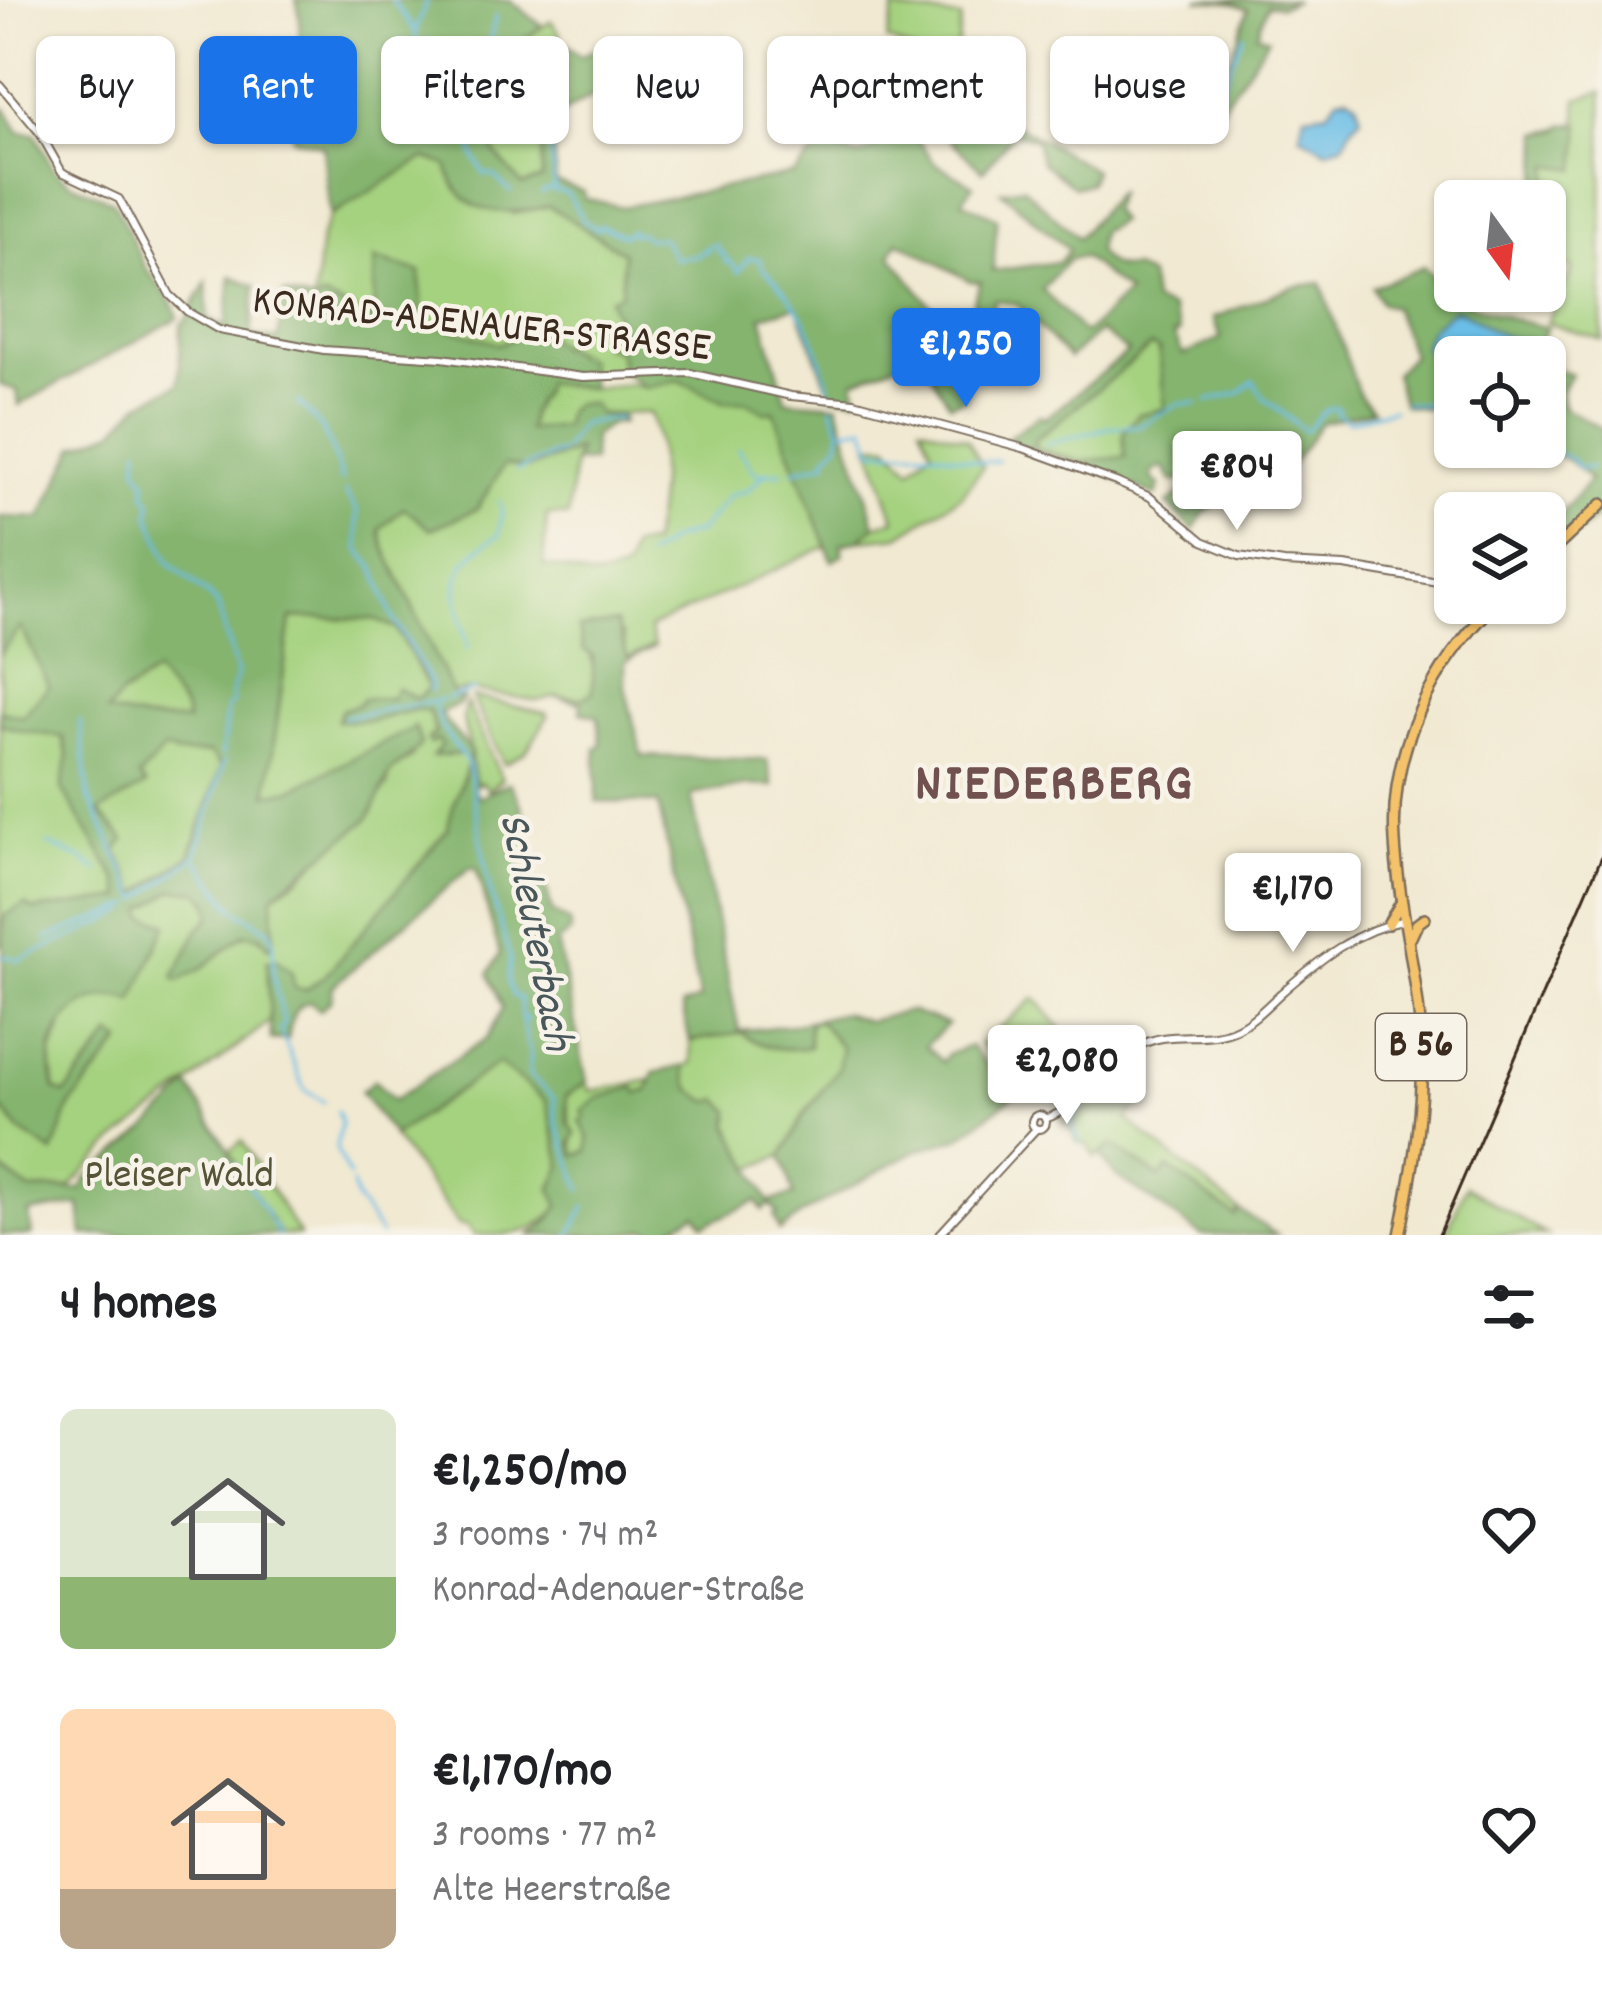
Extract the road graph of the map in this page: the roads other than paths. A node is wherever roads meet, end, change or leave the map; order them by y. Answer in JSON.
{"nodes":[{"id":1,"x":0,"y":85,"type":"edge"},
{"id":2,"x":1602,"y":504,"type":"edge"},
{"id":3,"x":1566,"y":538,"type":"edge"},
{"id":4,"x":1434,"y":581,"type":"edge"},
{"id":5,"x":1476,"y":624,"type":"edge"},
{"id":6,"x":1402,"y":898,"type":"junction"},
{"id":7,"x":1426,"y":918,"type":"dead end"},
{"id":8,"x":1406,"y":920,"type":"junction"},
{"id":9,"x":1388,"y":924,"type":"junction"},
{"id":10,"x":1410,"y":942,"type":"junction"},
{"id":11,"x":939,"y":1235,"type":"edge"},
{"id":12,"x":1400,"y":1235,"type":"edge"}],
"edges":[{"from":1,"to":4,"type":"street","name":"KONRAD-ADENAUER-STRASSE"},
{"from":2,"to":3,"type":"main road"},
{"from":5,"to":6,"type":"main road","number":"B 56"},
{"from":6,"to":8,"type":"main road","number":"B 56"},
{"from":6,"to":9,"type":"main road"},
{"from":7,"to":10,"type":"main road"},
{"from":8,"to":9,"type":"street"},
{"from":8,"to":10,"type":"main road","number":"B 56"},
{"from":9,"to":11,"type":"street"},
{"from":10,"to":12,"type":"main road","number":"B 56"}]}
